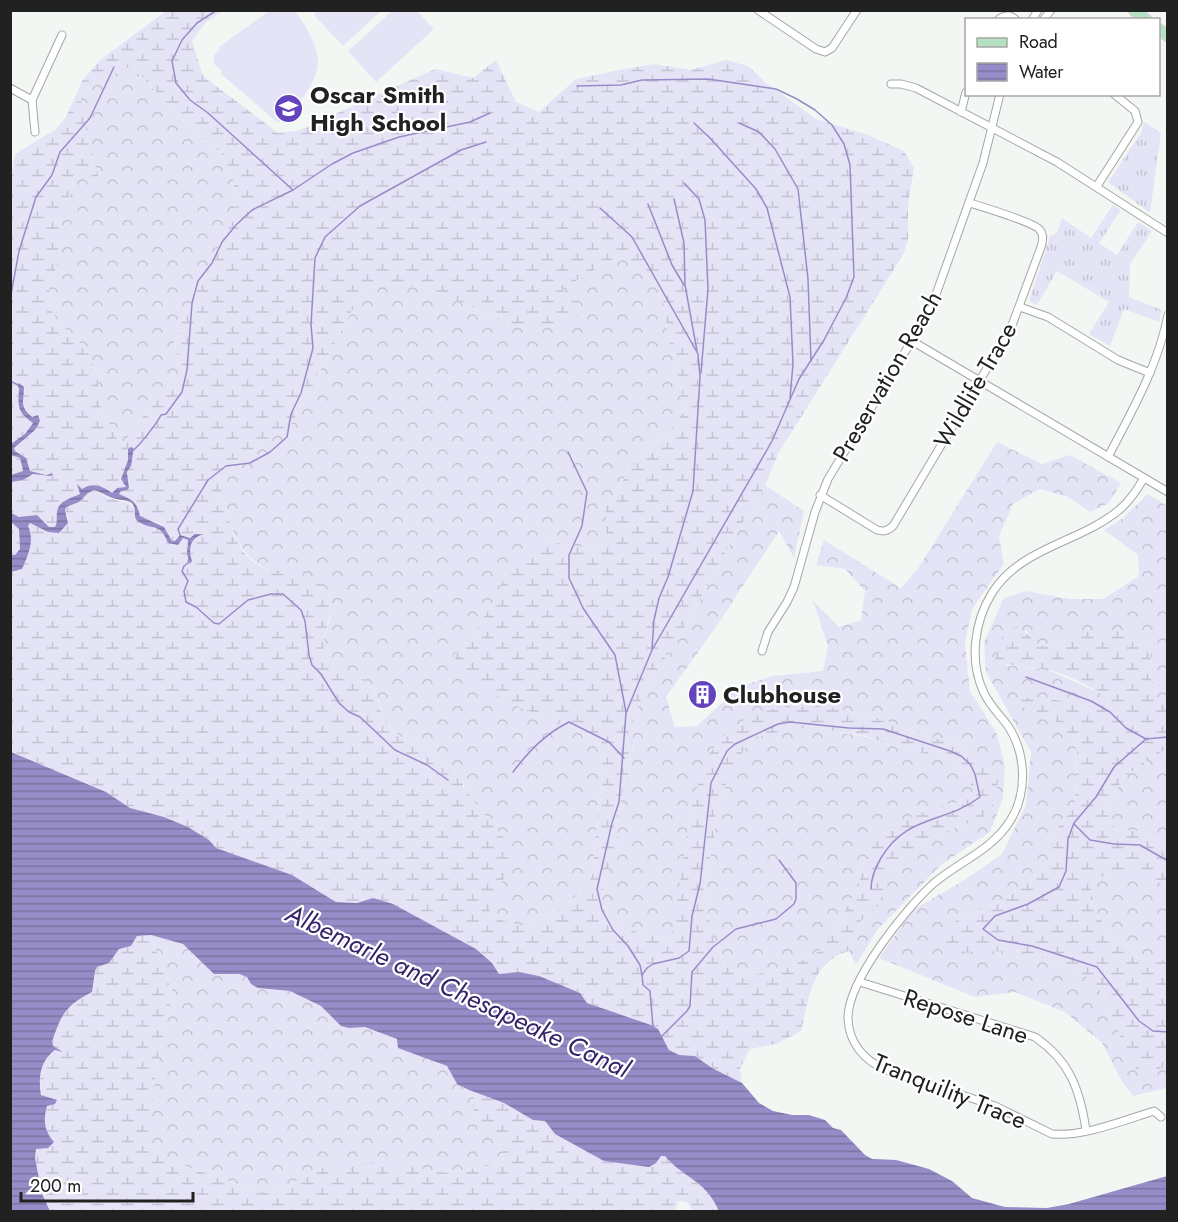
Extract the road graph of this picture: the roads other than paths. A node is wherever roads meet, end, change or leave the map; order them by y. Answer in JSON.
{"nodes":[{"id":1,"x":758,"y":10,"type":"edge"},
{"id":2,"x":857,"y":10,"type":"edge"},
{"id":3,"x":62,"y":35,"type":"dead end"},
{"id":4,"x":891,"y":84,"type":"dead end"},
{"id":5,"x":10,"y":88,"type":"edge"},
{"id":6,"x":965,"y":96,"type":"edge"},
{"id":7,"x":1000,"y":96,"type":"edge"},
{"id":8,"x":1116,"y":96,"type":"edge"},
{"id":9,"x":32,"y":100,"type":"junction"},
{"id":10,"x":961,"y":112,"type":"junction"},
{"id":11,"x":992,"y":128,"type":"junction"},
{"id":12,"x":35,"y":132,"type":"dead end"},
{"id":13,"x":1097,"y":186,"type":"junction"},
{"id":14,"x":970,"y":202,"type":"junction"},
{"id":15,"x":1167,"y":233,"type":"edge"},
{"id":16,"x":1020,"y":307,"type":"junction"},
{"id":17,"x":1167,"y":315,"type":"edge"},
{"id":18,"x":912,"y":341,"type":"junction"},
{"id":19,"x":1150,"y":373,"type":"junction"},
{"id":20,"x":979,"y":380,"type":"junction"},
{"id":21,"x":1108,"y":457,"type":"junction"},
{"id":22,"x":1144,"y":478,"type":"junction"},
{"id":23,"x":1167,"y":492,"type":"edge"},
{"id":24,"x":820,"y":495,"type":"junction"},
{"id":25,"x":762,"y":651,"type":"dead end"},
{"id":26,"x":860,"y":982,"type":"junction"},
{"id":27,"x":1161,"y":1117,"type":"dead end"},
{"id":28,"x":1086,"y":1130,"type":"junction"}],
"edges":[{"from":1,"to":2,"type":"street"},
{"from":3,"to":9,"type":"street"},
{"from":4,"to":10,"type":"street"},
{"from":5,"to":9,"type":"street"},
{"from":6,"to":10,"type":"street"},
{"from":7,"to":11,"type":"street","name":"Preservation Reach"},
{"from":8,"to":13,"type":"street"},
{"from":9,"to":12,"type":"street"},
{"from":10,"to":11,"type":"street"},
{"from":11,"to":13,"type":"street"},
{"from":11,"to":14,"type":"street","name":"Preservation Reach"},
{"from":13,"to":15,"type":"street"},
{"from":14,"to":16,"type":"street","name":"Wildlife Trace"},
{"from":14,"to":18,"type":"street","name":"Preservation Reach"},
{"from":16,"to":19,"type":"street"},
{"from":16,"to":20,"type":"street","name":"Wildlife Trace"},
{"from":17,"to":19,"type":"street"},
{"from":18,"to":20,"type":"street"},
{"from":18,"to":24,"type":"street","name":"Preservation Reach"},
{"from":19,"to":21,"type":"street"},
{"from":20,"to":21,"type":"street"},
{"from":20,"to":24,"type":"street","name":"Wildlife Trace"},
{"from":21,"to":22,"type":"street"},
{"from":22,"to":23,"type":"street"},
{"from":22,"to":26,"type":"street","name":"Tranquility Trace"},
{"from":24,"to":25,"type":"street","name":"Preservation Reach"},
{"from":26,"to":28,"type":"street","name":"Repose Lane"},
{"from":26,"to":28,"type":"street","name":"Tranquility Trace"},
{"from":27,"to":28,"type":"street","name":"Tranquility Trace"}]}
